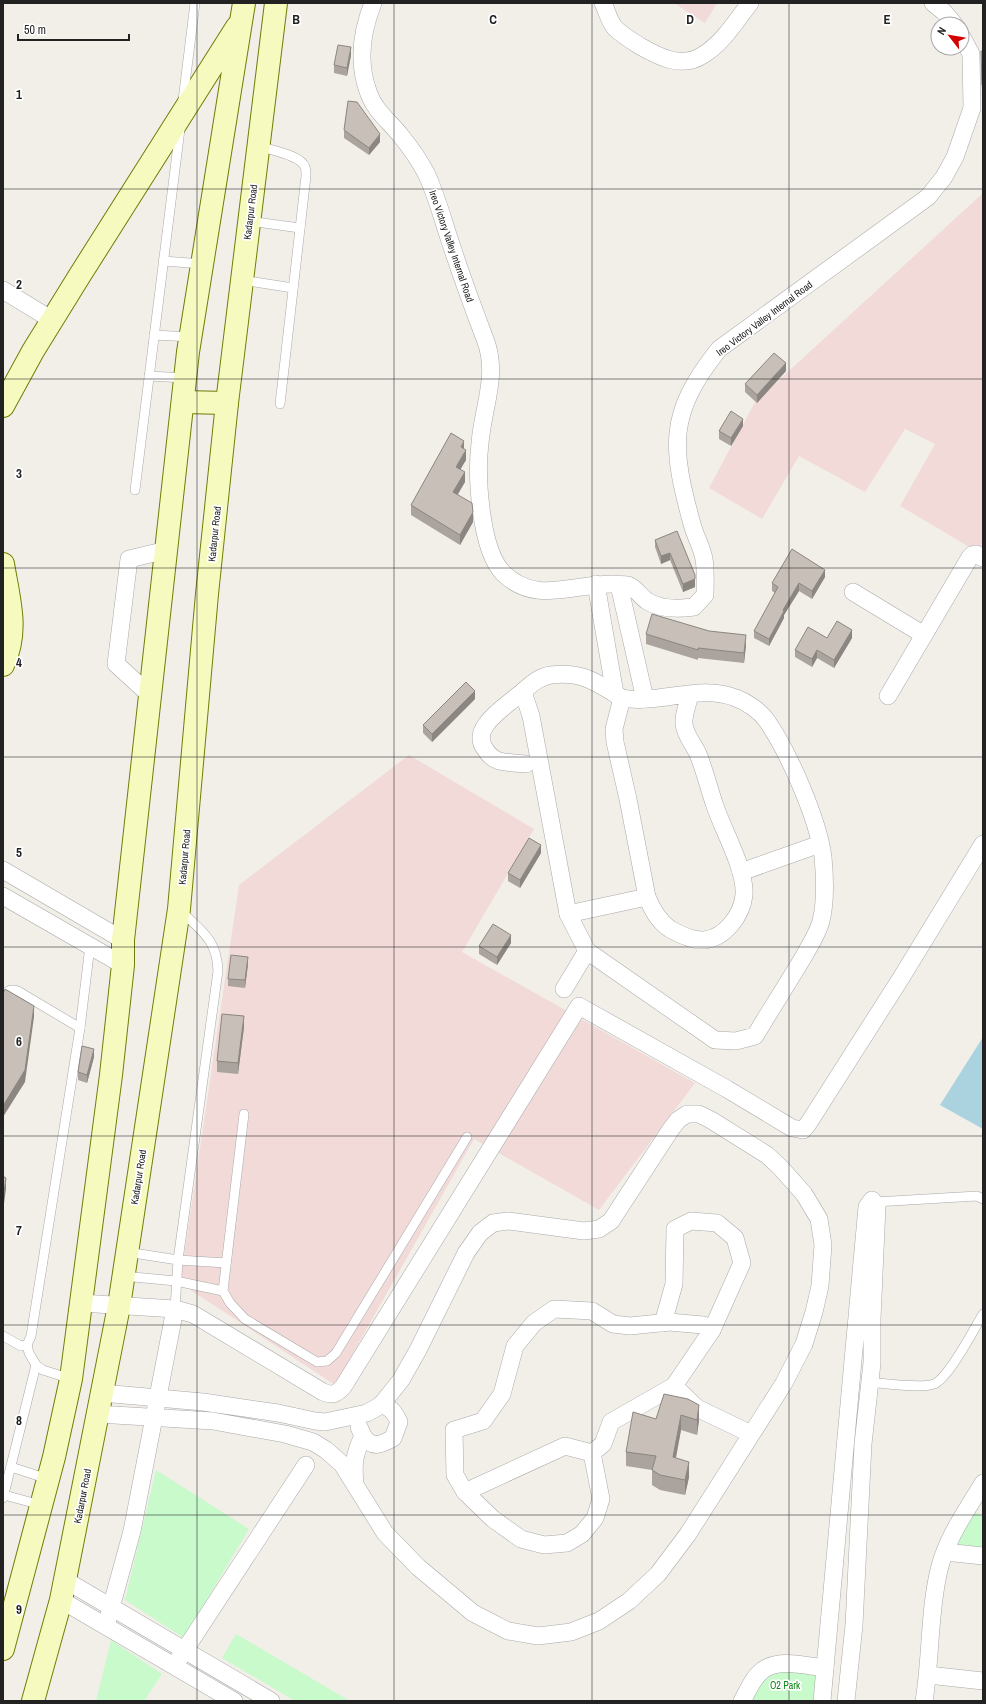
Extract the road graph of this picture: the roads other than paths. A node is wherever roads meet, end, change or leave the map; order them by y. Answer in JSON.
{"nodes":[{"id":1,"x":195,"y":3,"type":"edge"},
{"id":2,"x":276,"y":3,"type":"edge"},
{"id":3,"x":374,"y":3,"type":"edge"},
{"id":4,"x":603,"y":3,"type":"edge"},
{"id":5,"x":750,"y":3,"type":"edge"},
{"id":6,"x":934,"y":3,"type":"edge"},
{"id":7,"x":243,"y":11,"type":"edge"},
{"id":8,"x":947,"y":16,"type":"edge"},
{"id":9,"x":970,"y":52,"type":"edge"},
{"id":10,"x":181,"y":116,"type":"junction"},
{"id":11,"x":259,"y":146,"type":"junction"},
{"id":12,"x":249,"y":221,"type":"junction"},
{"id":13,"x":300,"y":228,"type":"junction"},
{"id":14,"x":163,"y":261,"type":"junction"},
{"id":15,"x":202,"y":264,"type":"junction"},
{"id":16,"x":242,"y":280,"type":"junction"},
{"id":17,"x":293,"y":288,"type":"junction"},
{"id":18,"x":3,"y":290,"type":"edge"},
{"id":19,"x":52,"y":320,"type":"junction"},
{"id":20,"x":154,"y":335,"type":"junction"},
{"id":21,"x":191,"y":336,"type":"junction"},
{"id":22,"x":149,"y":376,"type":"junction"},
{"id":23,"x":186,"y":378,"type":"junction"},
{"id":24,"x":183,"y":402,"type":"junction"},
{"id":25,"x":227,"y":403,"type":"junction"},
{"id":26,"x":280,"y":404,"type":"dead end"},
{"id":27,"x":3,"y":406,"type":"edge"},
{"id":28,"x":135,"y":490,"type":"dead end"},
{"id":29,"x":166,"y":550,"type":"junction"},
{"id":30,"x":983,"y":558,"type":"edge"},
{"id":31,"x":3,"y":564,"type":"edge"},
{"id":32,"x":596,"y":584,"type":"junction"},
{"id":33,"x":619,"y":585,"type":"junction"},
{"id":34,"x":853,"y":592,"type":"dead end"},
{"id":35,"x":924,"y":635,"type":"junction"},
{"id":36,"x":3,"y":665,"type":"edge"},
{"id":37,"x":523,"y":692,"type":"junction"},
{"id":38,"x":690,"y":695,"type":"junction"},
{"id":39,"x":150,"y":696,"type":"junction"},
{"id":40,"x":619,"y":696,"type":"junction"},
{"id":41,"x":888,"y":696,"type":"dead end"},
{"id":42,"x":645,"y":699,"type":"junction"},
{"id":43,"x":526,"y":764,"type":"dead end"},
{"id":44,"x":820,"y":844,"type":"junction"},
{"id":45,"x":983,"y":844,"type":"edge"},
{"id":46,"x":3,"y":870,"type":"edge"},
{"id":47,"x":741,"y":872,"type":"junction"},
{"id":48,"x":3,"y":896,"type":"edge"},
{"id":49,"x":646,"y":897,"type":"junction"},
{"id":50,"x":67,"y":907,"type":"junction"},
{"id":51,"x":179,"y":909,"type":"junction"},
{"id":52,"x":568,"y":914,"type":"junction"},
{"id":53,"x":56,"y":926,"type":"junction"},
{"id":54,"x":123,"y":940,"type":"junction"},
{"id":55,"x":90,"y":946,"type":"junction"},
{"id":56,"x":587,"y":951,"type":"junction"},
{"id":57,"x":122,"y":965,"type":"junction"},
{"id":58,"x":564,"y":989,"type":"dead end"},
{"id":59,"x":3,"y":995,"type":"edge"},
{"id":60,"x":80,"y":1028,"type":"junction"},
{"id":61,"x":244,"y":1114,"type":"dead end"},
{"id":62,"x":467,"y":1137,"type":"dead end"},
{"id":63,"x":983,"y":1199,"type":"edge"},
{"id":64,"x":875,"y":1202,"type":"junction"},
{"id":65,"x":127,"y":1252,"type":"junction"},
{"id":66,"x":178,"y":1260,"type":"junction"},
{"id":67,"x":226,"y":1263,"type":"junction"},
{"id":68,"x":123,"y":1276,"type":"junction"},
{"id":69,"x":176,"y":1281,"type":"junction"},
{"id":70,"x":223,"y":1292,"type":"junction"},
{"id":71,"x":81,"y":1303,"type":"junction"},
{"id":72,"x":119,"y":1306,"type":"junction"},
{"id":73,"x":175,"y":1309,"type":"junction"},
{"id":74,"x":983,"y":1314,"type":"edge"},
{"id":75,"x":663,"y":1323,"type":"junction"},
{"id":76,"x":712,"y":1330,"type":"junction"},
{"id":77,"x":3,"y":1336,"type":"edge"},
{"id":78,"x":27,"y":1345,"type":"junction"},
{"id":79,"x":36,"y":1365,"type":"junction"},
{"id":80,"x":71,"y":1379,"type":"junction"},
{"id":81,"x":852,"y":1381,"type":"junction"},
{"id":82,"x":870,"y":1382,"type":"junction"},
{"id":83,"x":674,"y":1386,"type":"junction"},
{"id":84,"x":157,"y":1398,"type":"junction"},
{"id":85,"x":203,"y":1402,"type":"junction"},
{"id":86,"x":100,"y":1404,"type":"junction"},
{"id":87,"x":254,"y":1409,"type":"junction"},
{"id":88,"x":374,"y":1409,"type":"junction"},
{"id":89,"x":155,"y":1418,"type":"junction"},
{"id":90,"x":200,"y":1420,"type":"junction"},
{"id":91,"x":250,"y":1428,"type":"junction"},
{"id":92,"x":751,"y":1434,"type":"junction"},
{"id":93,"x":363,"y":1436,"type":"junction"},
{"id":94,"x":592,"y":1453,"type":"junction"},
{"id":95,"x":306,"y":1465,"type":"dead end"},
{"id":96,"x":11,"y":1467,"type":"junction"},
{"id":97,"x":48,"y":1479,"type":"junction"},
{"id":98,"x":983,"y":1483,"type":"edge"},
{"id":99,"x":355,"y":1484,"type":"junction"},
{"id":100,"x":465,"y":1492,"type":"junction"},
{"id":101,"x":3,"y":1497,"type":"edge"},
{"id":102,"x":41,"y":1505,"type":"junction"},
{"id":103,"x":945,"y":1552,"type":"junction"},
{"id":104,"x":983,"y":1556,"type":"edge"},
{"id":105,"x":63,"y":1590,"type":"junction"},
{"id":106,"x":110,"y":1606,"type":"junction"},
{"id":107,"x":7,"y":1621,"type":"edge"},
{"id":108,"x":106,"y":1626,"type":"junction"},
{"id":109,"x":3,"y":1649,"type":"edge"},
{"id":110,"x":184,"y":1649,"type":"junction"},
{"id":111,"x":175,"y":1666,"type":"junction"},
{"id":112,"x":824,"y":1668,"type":"junction"},
{"id":113,"x":928,"y":1675,"type":"junction"},
{"id":114,"x":983,"y":1681,"type":"edge"},
{"id":115,"x":33,"y":1701,"type":"edge"},
{"id":116,"x":234,"y":1701,"type":"edge"},
{"id":117,"x":271,"y":1701,"type":"edge"},
{"id":118,"x":742,"y":1701,"type":"edge"},
{"id":119,"x":822,"y":1701,"type":"edge"},
{"id":120,"x":846,"y":1701,"type":"edge"},
{"id":121,"x":924,"y":1701,"type":"edge"}],
"edges":[{"from":1,"to":10,"type":"lane"},
{"from":2,"to":11,"type":"street","name":"Kadarpur Road"},
{"from":3,"to":32,"type":"street","name":"Ireo Victory Valley Internal Road"},
{"from":4,"to":5,"type":"street"},
{"from":6,"to":8,"type":"street"},
{"from":7,"to":10,"type":"street"},
{"from":7,"to":15,"type":"street"},
{"from":9,"to":33,"type":"street","name":"Ireo Victory Valley Internal Road"},
{"from":10,"to":14,"type":"lane"},
{"from":10,"to":19,"type":"street"},
{"from":11,"to":12,"type":"street","name":"Kadarpur Road"},
{"from":11,"to":13,"type":"lane"},
{"from":12,"to":13,"type":"lane"},
{"from":12,"to":16,"type":"street","name":"Kadarpur Road"},
{"from":13,"to":17,"type":"lane"},
{"from":14,"to":15,"type":"lane"},
{"from":14,"to":20,"type":"lane"},
{"from":15,"to":21,"type":"street"},
{"from":16,"to":17,"type":"lane"},
{"from":16,"to":25,"type":"street","name":"Kadarpur Road"},
{"from":17,"to":26,"type":"lane"},
{"from":18,"to":19,"type":"street"},
{"from":19,"to":27,"type":"street"},
{"from":20,"to":21,"type":"lane"},
{"from":20,"to":22,"type":"lane"},
{"from":21,"to":23,"type":"street"},
{"from":22,"to":23,"type":"lane"},
{"from":22,"to":28,"type":"lane"},
{"from":23,"to":24,"type":"street"},
{"from":24,"to":25,"type":"street"},
{"from":24,"to":29,"type":"street"},
{"from":25,"to":51,"type":"street","name":"Kadarpur Road"},
{"from":29,"to":39,"type":"street"},
{"from":29,"to":39,"type":"street"},
{"from":30,"to":35,"type":"street"},
{"from":31,"to":36,"type":"street"},
{"from":32,"to":33,"type":"street","name":"Ireo Victory Valley Internal Road"},
{"from":32,"to":40,"type":"street"},
{"from":33,"to":42,"type":"street"},
{"from":34,"to":35,"type":"street"},
{"from":35,"to":41,"type":"street"},
{"from":37,"to":40,"type":"street"},
{"from":37,"to":43,"type":"street"},
{"from":37,"to":52,"type":"street"},
{"from":38,"to":42,"type":"street"},
{"from":38,"to":44,"type":"street"},
{"from":38,"to":47,"type":"street"},
{"from":39,"to":54,"type":"street"},
{"from":40,"to":42,"type":"street"},
{"from":40,"to":49,"type":"street"},
{"from":44,"to":47,"type":"street"},
{"from":44,"to":56,"type":"street"},
{"from":45,"to":73,"type":"street"},
{"from":46,"to":50,"type":"street"},
{"from":47,"to":49,"type":"street"},
{"from":48,"to":53,"type":"street"},
{"from":49,"to":52,"type":"street"},
{"from":50,"to":53,"type":"street"},
{"from":50,"to":54,"type":"street"},
{"from":51,"to":65,"type":"street","name":"Kadarpur Road"},
{"from":51,"to":66,"type":"lane"},
{"from":52,"to":56,"type":"street"},
{"from":53,"to":55,"type":"street"},
{"from":54,"to":57,"type":"street"},
{"from":55,"to":57,"type":"street"},
{"from":55,"to":60,"type":"lane"},
{"from":56,"to":58,"type":"street"},
{"from":57,"to":71,"type":"street"},
{"from":59,"to":60,"type":"lane"},
{"from":60,"to":78,"type":"lane"},
{"from":61,"to":67,"type":"lane"},
{"from":62,"to":70,"type":"lane"},
{"from":63,"to":64,"type":"lane"},
{"from":64,"to":81,"type":"street"},
{"from":64,"to":82,"type":"street"},
{"from":65,"to":66,"type":"lane"},
{"from":65,"to":68,"type":"street","name":"Kadarpur Road"},
{"from":66,"to":67,"type":"lane"},
{"from":66,"to":69,"type":"lane"},
{"from":67,"to":70,"type":"lane"},
{"from":68,"to":69,"type":"lane"},
{"from":68,"to":72,"type":"street","name":"Kadarpur Road"},
{"from":69,"to":70,"type":"lane"},
{"from":69,"to":73,"type":"lane"},
{"from":71,"to":72,"type":"street"},
{"from":71,"to":80,"type":"street"},
{"from":72,"to":73,"type":"street"},
{"from":72,"to":86,"type":"street","name":"Kadarpur Road"},
{"from":73,"to":84,"type":"street"},
{"from":74,"to":82,"type":"lane"},
{"from":75,"to":76,"type":"street"},
{"from":75,"to":76,"type":"street"},
{"from":75,"to":100,"type":"street"},
{"from":76,"to":83,"type":"street"},
{"from":77,"to":78,"type":"lane"},
{"from":78,"to":79,"type":"lane"},
{"from":79,"to":80,"type":"lane"},
{"from":79,"to":96,"type":"lane"},
{"from":80,"to":97,"type":"street"},
{"from":81,"to":82,"type":"lane"},
{"from":81,"to":112,"type":"street"},
{"from":82,"to":120,"type":"street"},
{"from":83,"to":92,"type":"street"},
{"from":83,"to":94,"type":"street"},
{"from":84,"to":85,"type":"street"},
{"from":84,"to":86,"type":"street"},
{"from":84,"to":89,"type":"street"},
{"from":85,"to":87,"type":"street"},
{"from":85,"to":90,"type":"street"},
{"from":86,"to":89,"type":"street"},
{"from":86,"to":105,"type":"street","name":"Kadarpur Road"},
{"from":87,"to":88,"type":"street"},
{"from":87,"to":91,"type":"street"},
{"from":88,"to":92,"type":"street"},
{"from":88,"to":93,"type":"street"},
{"from":88,"to":93,"type":"street"},
{"from":89,"to":90,"type":"street"},
{"from":89,"to":106,"type":"street"},
{"from":90,"to":91,"type":"street"},
{"from":91,"to":99,"type":"street"},
{"from":92,"to":99,"type":"street"},
{"from":93,"to":99,"type":"street"},
{"from":94,"to":100,"type":"street"},
{"from":94,"to":100,"type":"street"},
{"from":95,"to":110,"type":"street"},
{"from":96,"to":97,"type":"lane"},
{"from":96,"to":101,"type":"lane"},
{"from":97,"to":102,"type":"street"},
{"from":98,"to":103,"type":"street"},
{"from":101,"to":102,"type":"lane"},
{"from":102,"to":107,"type":"street"},
{"from":103,"to":104,"type":"street"},
{"from":103,"to":113,"type":"street"},
{"from":105,"to":106,"type":"street"},
{"from":105,"to":108,"type":"street"},
{"from":105,"to":115,"type":"street","name":"Kadarpur Road"},
{"from":106,"to":108,"type":"street"},
{"from":106,"to":110,"type":"street"},
{"from":107,"to":109,"type":"street"},
{"from":108,"to":111,"type":"street"},
{"from":110,"to":111,"type":"street"},
{"from":110,"to":117,"type":"street"},
{"from":111,"to":116,"type":"street"},
{"from":112,"to":118,"type":"street"},
{"from":112,"to":119,"type":"street"},
{"from":113,"to":114,"type":"street"},
{"from":113,"to":121,"type":"street"}]}
